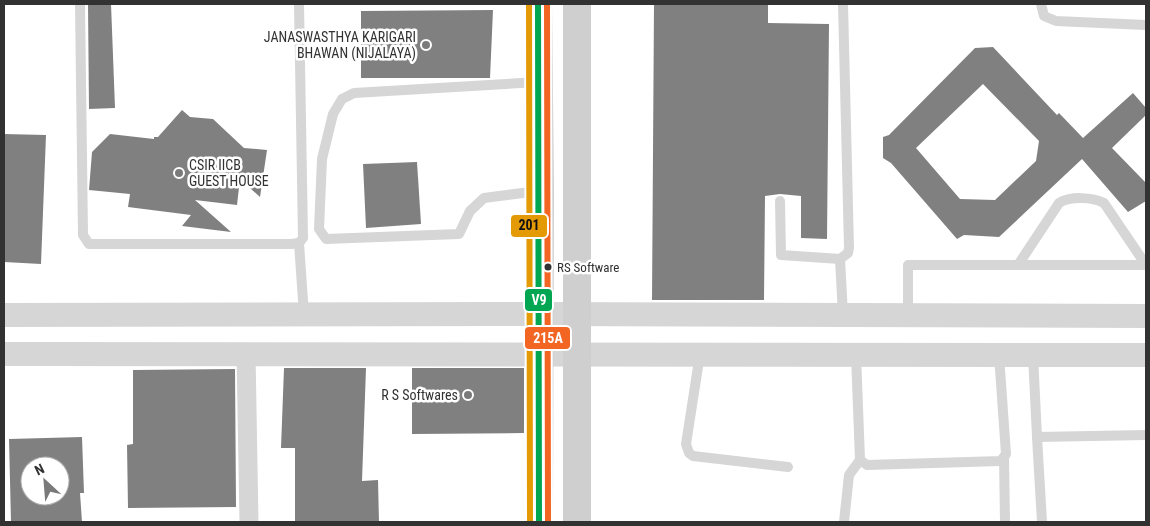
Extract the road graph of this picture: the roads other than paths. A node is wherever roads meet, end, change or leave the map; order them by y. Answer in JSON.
{"nodes":[{"id":1,"x":80,"y":4,"type":"edge"},
{"id":2,"x":299,"y":4,"type":"edge"},
{"id":3,"x":538,"y":4,"type":"edge"},
{"id":4,"x":577,"y":4,"type":"edge"},
{"id":5,"x":843,"y":4,"type":"edge"},
{"id":6,"x":1041,"y":4,"type":"edge"},
{"id":7,"x":1146,"y":25,"type":"edge"},
{"id":8,"x":539,"y":82,"type":"junction"},
{"id":9,"x":540,"y":191,"type":"junction"},
{"id":10,"x":780,"y":201,"type":"dead end"},
{"id":11,"x":299,"y":242,"type":"junction"},
{"id":12,"x":840,"y":259,"type":"junction"},
{"id":13,"x":1018,"y":265,"type":"junction"},
{"id":14,"x":1146,"y":265,"type":"edge"},
{"id":15,"x":304,"y":314,"type":"junction"},
{"id":16,"x":540,"y":314,"type":"junction"},
{"id":17,"x":577,"y":314,"type":"junction"},
{"id":18,"x":843,"y":315,"type":"junction"},
{"id":19,"x":4,"y":316,"type":"edge"},
{"id":20,"x":908,"y":316,"type":"junction"},
{"id":21,"x":1146,"y":316,"type":"edge"},
{"id":22,"x":246,"y":353,"type":"junction"},
{"id":23,"x":538,"y":353,"type":"junction"},
{"id":24,"x":577,"y":353,"type":"junction"},
{"id":25,"x":700,"y":353,"type":"junction"},
{"id":26,"x":4,"y":354,"type":"edge"},
{"id":27,"x":856,"y":354,"type":"junction"},
{"id":28,"x":999,"y":354,"type":"junction"},
{"id":29,"x":1033,"y":354,"type":"junction"},
{"id":30,"x":1146,"y":355,"type":"edge"},
{"id":31,"x":1146,"y":435,"type":"edge"},
{"id":32,"x":1037,"y":437,"type":"junction"},
{"id":33,"x":1004,"y":457,"type":"junction"},
{"id":34,"x":860,"y":460,"type":"junction"},
{"id":35,"x":788,"y":467,"type":"dead end"},
{"id":36,"x":249,"y":522,"type":"edge"},
{"id":37,"x":539,"y":522,"type":"edge"},
{"id":38,"x":577,"y":522,"type":"edge"},
{"id":39,"x":844,"y":522,"type":"edge"},
{"id":40,"x":1004,"y":522,"type":"edge"},
{"id":41,"x":1042,"y":522,"type":"edge"}],
"edges":[{"from":1,"to":11,"type":"lane"},
{"from":2,"to":11,"type":"lane"},
{"from":3,"to":8,"type":"main road"},
{"from":4,"to":17,"type":"main road"},
{"from":5,"to":12,"type":"lane"},
{"from":6,"to":7,"type":"lane"},
{"from":8,"to":9,"type":"main road"},
{"from":8,"to":9,"type":"lane"},
{"from":9,"to":16,"type":"main road"},
{"from":10,"to":12,"type":"lane"},
{"from":11,"to":15,"type":"lane"},
{"from":12,"to":18,"type":"lane"},
{"from":13,"to":14,"type":"lane"},
{"from":13,"to":14,"type":"lane"},
{"from":13,"to":20,"type":"lane"},
{"from":15,"to":16,"type":"street"},
{"from":15,"to":19,"type":"street"},
{"from":16,"to":17,"type":"street"},
{"from":16,"to":23,"type":"main road"},
{"from":17,"to":18,"type":"street"},
{"from":17,"to":24,"type":"main road"},
{"from":18,"to":20,"type":"street"},
{"from":20,"to":21,"type":"street"},
{"from":22,"to":23,"type":"street"},
{"from":22,"to":26,"type":"street"},
{"from":22,"to":36,"type":"street"},
{"from":23,"to":24,"type":"street"},
{"from":23,"to":37,"type":"main road"},
{"from":24,"to":25,"type":"street"},
{"from":24,"to":38,"type":"main road"},
{"from":25,"to":27,"type":"street"},
{"from":25,"to":35,"type":"lane"},
{"from":27,"to":28,"type":"street"},
{"from":27,"to":34,"type":"lane"},
{"from":28,"to":29,"type":"street"},
{"from":28,"to":33,"type":"lane"},
{"from":29,"to":30,"type":"street"},
{"from":29,"to":32,"type":"lane"},
{"from":31,"to":32,"type":"lane"},
{"from":32,"to":41,"type":"lane"},
{"from":33,"to":34,"type":"lane"},
{"from":33,"to":40,"type":"lane"},
{"from":34,"to":39,"type":"lane"}]}
